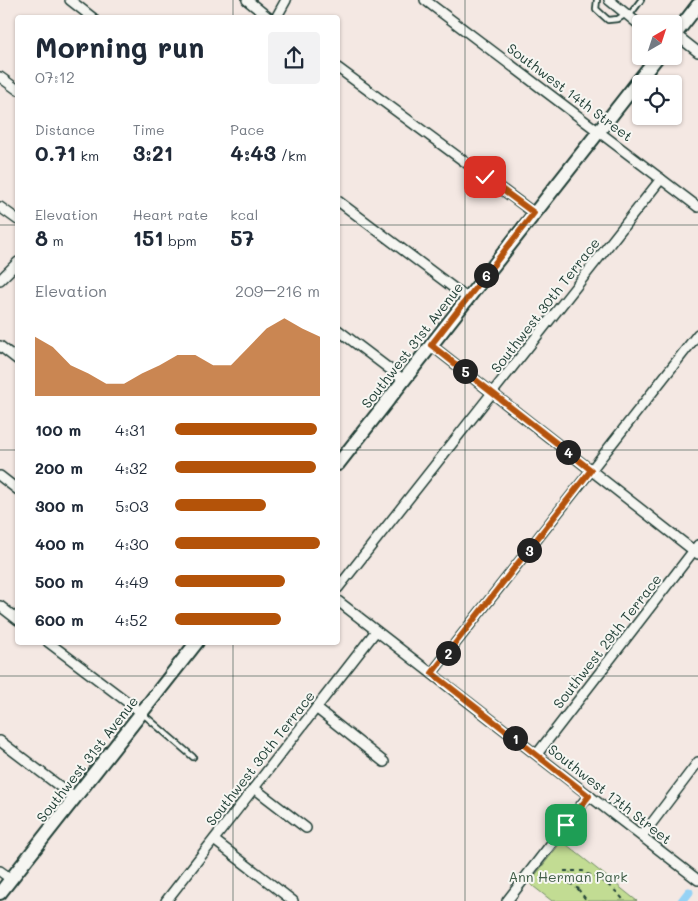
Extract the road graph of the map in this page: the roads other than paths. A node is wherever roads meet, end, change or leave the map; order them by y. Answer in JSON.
{"nodes":[{"id":1,"x":70,"y":0,"type":"edge"},
{"id":2,"x":247,"y":0,"type":"edge"},
{"id":3,"x":286,"y":0,"type":"edge"},
{"id":4,"x":425,"y":0,"type":"edge"},
{"id":5,"x":597,"y":0,"type":"edge"},
{"id":6,"x":641,"y":0,"type":"edge"},
{"id":7,"x":613,"y":1,"type":"edge"},
{"id":8,"x":698,"y":5,"type":"edge"},
{"id":9,"x":89,"y":15,"type":"edge"},
{"id":10,"x":266,"y":15,"type":"edge"},
{"id":11,"x":278,"y":15,"type":"edge"},
{"id":12,"x":628,"y":15,"type":"junction"},
{"id":13,"x":632,"y":18,"type":"edge"},
{"id":14,"x":682,"y":25,"type":"edge"},
{"id":15,"x":682,"y":41,"type":"edge"},
{"id":16,"x":698,"y":52,"type":"edge"},
{"id":17,"x":651,"y":65,"type":"edge"},
{"id":18,"x":340,"y":69,"type":"edge"},
{"id":19,"x":0,"y":77,"type":"edge"},
{"id":20,"x":15,"y":88,"type":"edge"},
{"id":21,"x":598,"y":132,"type":"junction"},
{"id":22,"x":661,"y":178,"type":"junction"},
{"id":23,"x":340,"y":203,"type":"edge"},
{"id":24,"x":0,"y":207,"type":"edge"},
{"id":25,"x":698,"y":207,"type":"edge"},
{"id":26,"x":534,"y":213,"type":"junction"},
{"id":27,"x":15,"y":218,"type":"edge"},
{"id":28,"x":15,"y":265,"type":"edge"},
{"id":29,"x":0,"y":280,"type":"edge"},
{"id":30,"x":468,"y":298,"type":"junction"},
{"id":31,"x":340,"y":332,"type":"edge"},
{"id":32,"x":698,"y":334,"type":"edge"},
{"id":33,"x":431,"y":345,"type":"junction"},
{"id":34,"x":0,"y":346,"type":"edge"},
{"id":35,"x":15,"y":358,"type":"edge"},
{"id":36,"x":404,"y":380,"type":"junction"},
{"id":37,"x":493,"y":394,"type":"junction"},
{"id":38,"x":340,"y":460,"type":"edge"},
{"id":39,"x":591,"y":470,"type":"junction"},
{"id":40,"x":0,"y":476,"type":"edge"},
{"id":41,"x":15,"y":488,"type":"edge"},
{"id":42,"x":697,"y":550,"type":"edge"},
{"id":43,"x":340,"y":585,"type":"edge"},
{"id":44,"x":340,"y":603,"type":"edge"},
{"id":45,"x":0,"y":606,"type":"edge"},
{"id":46,"x":15,"y":618,"type":"edge"},
{"id":47,"x":376,"y":631,"type":"junction"},
{"id":48,"x":52,"y":645,"type":"edge"},
{"id":49,"x":195,"y":645,"type":"edge"},
{"id":50,"x":432,"y":673,"type":"junction"},
{"id":51,"x":316,"y":708,"type":"junction"},
{"id":52,"x":142,"y":713,"type":"junction"},
{"id":53,"x":0,"y":741,"type":"edge"},
{"id":54,"x":537,"y":754,"type":"junction"},
{"id":55,"x":193,"y":757,"type":"dead end"},
{"id":56,"x":384,"y":762,"type":"dead end"},
{"id":57,"x":698,"y":762,"type":"edge"},
{"id":58,"x":254,"y":788,"type":"junction"},
{"id":59,"x":589,"y":796,"type":"junction"},
{"id":60,"x":75,"y":798,"type":"junction"},
{"id":61,"x":306,"y":828,"type":"dead end"},
{"id":62,"x":642,"y":836,"type":"junction"},
{"id":63,"x":214,"y":840,"type":"junction"},
{"id":64,"x":0,"y":871,"type":"edge"},
{"id":65,"x":11,"y":879,"type":"junction"},
{"id":66,"x":698,"y":880,"type":"edge"},
{"id":67,"x":0,"y":893,"type":"edge"},
{"id":68,"x":166,"y":901,"type":"edge"},
{"id":69,"x":293,"y":901,"type":"edge"},
{"id":70,"x":507,"y":901,"type":"edge"}],
"edges":[{"from":1,"to":9,"type":"street"},
{"from":2,"to":10,"type":"street"},
{"from":3,"to":11,"type":"street"},
{"from":4,"to":21,"type":"street","name":"Southwest 14th Street"},
{"from":5,"to":12,"type":"lane"},
{"from":6,"to":12,"type":"lane"},
{"from":7,"to":12,"type":"street"},
{"from":8,"to":14,"type":"street"},
{"from":12,"to":13,"type":"street"},
{"from":15,"to":16,"type":"street"},
{"from":17,"to":21,"type":"street","name":"Southwest 31st Avenue"},
{"from":18,"to":26,"type":"street"},
{"from":19,"to":20,"type":"street"},
{"from":21,"to":22,"type":"street","name":"Southwest 14th Street"},
{"from":21,"to":26,"type":"street","name":"Southwest 31st Avenue"},
{"from":22,"to":25,"type":"street","name":"Southwest 14th Street"},
{"from":22,"to":37,"type":"street","name":"Southwest 30th Terrace"},
{"from":23,"to":30,"type":"street"},
{"from":24,"to":27,"type":"street"},
{"from":26,"to":30,"type":"street","name":"Southwest 31st Avenue"},
{"from":28,"to":29,"type":"street"},
{"from":30,"to":33,"type":"street","name":"Southwest 31st Avenue"},
{"from":31,"to":36,"type":"street"},
{"from":32,"to":39,"type":"street"},
{"from":33,"to":36,"type":"street","name":"Southwest 31st Avenue"},
{"from":33,"to":37,"type":"street"},
{"from":34,"to":35,"type":"street"},
{"from":36,"to":38,"type":"street","name":"Southwest 31st Avenue"},
{"from":37,"to":39,"type":"street"},
{"from":37,"to":43,"type":"street","name":"Southwest 30th Terrace"},
{"from":39,"to":42,"type":"street"},
{"from":39,"to":50,"type":"street"},
{"from":40,"to":41,"type":"street"},
{"from":42,"to":54,"type":"street","name":"Southwest 29th Terrace"},
{"from":44,"to":47,"type":"street","name":"Southwest 17th Street"},
{"from":45,"to":46,"type":"street"},
{"from":47,"to":50,"type":"street","name":"Southwest 17th Street"},
{"from":47,"to":51,"type":"street","name":"Southwest 30th Terrace"},
{"from":48,"to":52,"type":"street"},
{"from":49,"to":52,"type":"street","name":"Southwest 31st Avenue"},
{"from":50,"to":54,"type":"street","name":"Southwest 17th Street"},
{"from":51,"to":56,"type":"street"},
{"from":51,"to":58,"type":"street","name":"Southwest 30th Terrace"},
{"from":52,"to":55,"type":"lane"},
{"from":52,"to":60,"type":"street","name":"Southwest 31st Avenue"},
{"from":53,"to":60,"type":"street"},
{"from":54,"to":59,"type":"street","name":"Southwest 17th Street"},
{"from":57,"to":62,"type":"street"},
{"from":58,"to":61,"type":"street"},
{"from":58,"to":63,"type":"street","name":"Southwest 30th Terrace"},
{"from":59,"to":62,"type":"street","name":"Southwest 17th Street"},
{"from":59,"to":70,"type":"street"},
{"from":60,"to":65,"type":"street","name":"Southwest 31st Avenue"},
{"from":62,"to":66,"type":"street","name":"Southwest 17th Street"},
{"from":63,"to":68,"type":"street","name":"Southwest 30th Terrace"},
{"from":63,"to":69,"type":"street"},
{"from":64,"to":65,"type":"street"},
{"from":65,"to":67,"type":"street","name":"Southwest 31st Avenue"}]}
